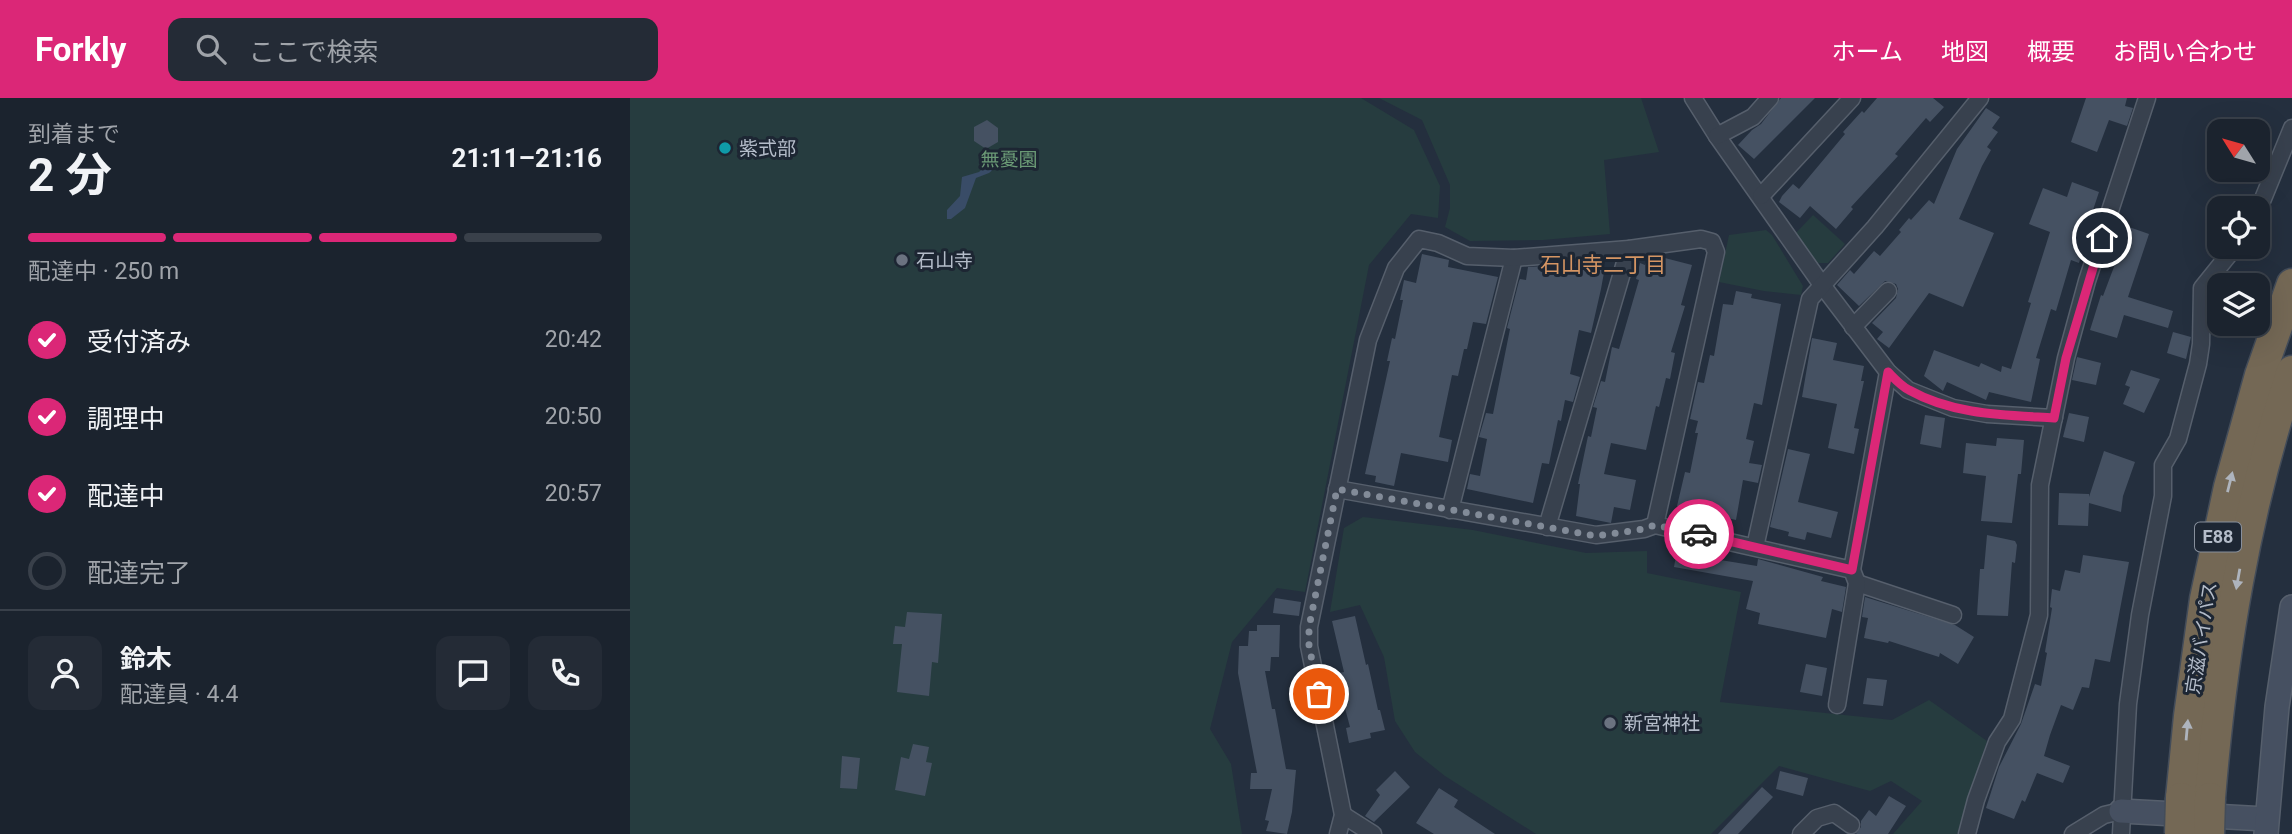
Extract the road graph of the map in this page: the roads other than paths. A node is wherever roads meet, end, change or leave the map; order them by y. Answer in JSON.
{"nodes":[{"id":1,"x":1693,"y":98,"type":"edge"},
{"id":2,"x":1770,"y":98,"type":"edge"},
{"id":3,"x":1852,"y":98,"type":"edge"},
{"id":4,"x":2147,"y":98,"type":"edge"},
{"id":5,"x":1971,"y":101,"type":"edge"},
{"id":6,"x":2292,"y":128,"type":"edge"},
{"id":7,"x":1717,"y":136,"type":"junction"},
{"id":8,"x":1761,"y":196,"type":"junction"},
{"id":9,"x":2264,"y":196,"type":"edge"},
{"id":10,"x":1629,"y":249,"type":"junction"},
{"id":11,"x":1514,"y":258,"type":"junction"},
{"id":12,"x":2225,"y":259,"type":"edge"},
{"id":13,"x":2292,"y":284,"type":"edge"},
{"id":14,"x":1822,"y":285,"type":"junction"},
{"id":15,"x":1888,"y":291,"type":"dead end"},
{"id":16,"x":1853,"y":327,"type":"junction"},
{"id":17,"x":2292,"y":371,"type":"edge"},
{"id":18,"x":1888,"y":372,"type":"junction"},
{"id":19,"x":2054,"y":418,"type":"junction"},
{"id":20,"x":1337,"y":489,"type":"junction"},
{"id":21,"x":1450,"y":510,"type":"junction"},
{"id":22,"x":1655,"y":525,"type":"junction"},
{"id":23,"x":1547,"y":527,"type":"junction"},
{"id":24,"x":1755,"y":547,"type":"junction"},
{"id":25,"x":1854,"y":577,"type":"junction"},
{"id":26,"x":2292,"y":607,"type":"edge"},
{"id":27,"x":1953,"y":615,"type":"dead end"},
{"id":28,"x":1837,"y":705,"type":"dead end"},
{"id":29,"x":2285,"y":706,"type":"edge"},
{"id":30,"x":2196,"y":798,"type":"junction"},
{"id":31,"x":2121,"y":811,"type":"junction"},
{"id":32,"x":1343,"y":815,"type":"junction"},
{"id":33,"x":1851,"y":825,"type":"dead end"},
{"id":34,"x":2266,"y":826,"type":"edge"},
{"id":35,"x":1338,"y":834,"type":"edge"},
{"id":36,"x":1373,"y":834,"type":"edge"},
{"id":37,"x":1801,"y":834,"type":"edge"},
{"id":38,"x":1967,"y":834,"type":"edge"},
{"id":39,"x":2073,"y":834,"type":"edge"},
{"id":40,"x":2121,"y":834,"type":"edge"},
{"id":41,"x":2180,"y":834,"type":"edge"},
{"id":42,"x":2209,"y":834,"type":"edge"}],
"edges":[{"from":1,"to":7,"type":"street"},
{"from":2,"to":7,"type":"street"},
{"from":3,"to":8,"type":"street"},
{"from":4,"to":19,"type":"street"},
{"from":5,"to":14,"type":"street"},
{"from":6,"to":9,"type":"street"},
{"from":7,"to":8,"type":"street"},
{"from":8,"to":14,"type":"street"},
{"from":10,"to":11,"type":"street"},
{"from":10,"to":22,"type":"street"},
{"from":10,"to":23,"type":"street"},
{"from":11,"to":20,"type":"street"},
{"from":11,"to":21,"type":"street"},
{"from":12,"to":31,"type":"street"},
{"from":30,"to":13,"type":"highway","name":"京滋バイパス","number":"E88","one_way":true},
{"from":14,"to":16,"type":"street"},
{"from":14,"to":24,"type":"street"},
{"from":15,"to":16,"type":"street"},
{"from":16,"to":18,"type":"street"},
{"from":17,"to":30,"type":"highway","name":"京滋バイパス","number":"E88","one_way":true},
{"from":18,"to":19,"type":"street"},
{"from":18,"to":25,"type":"street"},
{"from":19,"to":38,"type":"street"},
{"from":20,"to":21,"type":"street"},
{"from":20,"to":32,"type":"street"},
{"from":21,"to":23,"type":"street"},
{"from":22,"to":23,"type":"street"},
{"from":22,"to":24,"type":"street"},
{"from":24,"to":25,"type":"street"},
{"from":25,"to":27,"type":"street"},
{"from":25,"to":28,"type":"street"},
{"from":26,"to":29,"type":"main road"},
{"from":29,"to":34,"type":"main road"},
{"from":30,"to":41,"type":"highway","name":"京滋バイパス","number":"E88","bridge":true},
{"from":30,"to":42,"type":"highway","name":"京滋バイパス","number":"E88","bridge":true},
{"from":31,"to":34,"type":"main road"},
{"from":31,"to":39,"type":"street"},
{"from":31,"to":40,"type":"street"},
{"from":32,"to":35,"type":"street"},
{"from":32,"to":36,"type":"street"},
{"from":33,"to":37,"type":"street"}]}
